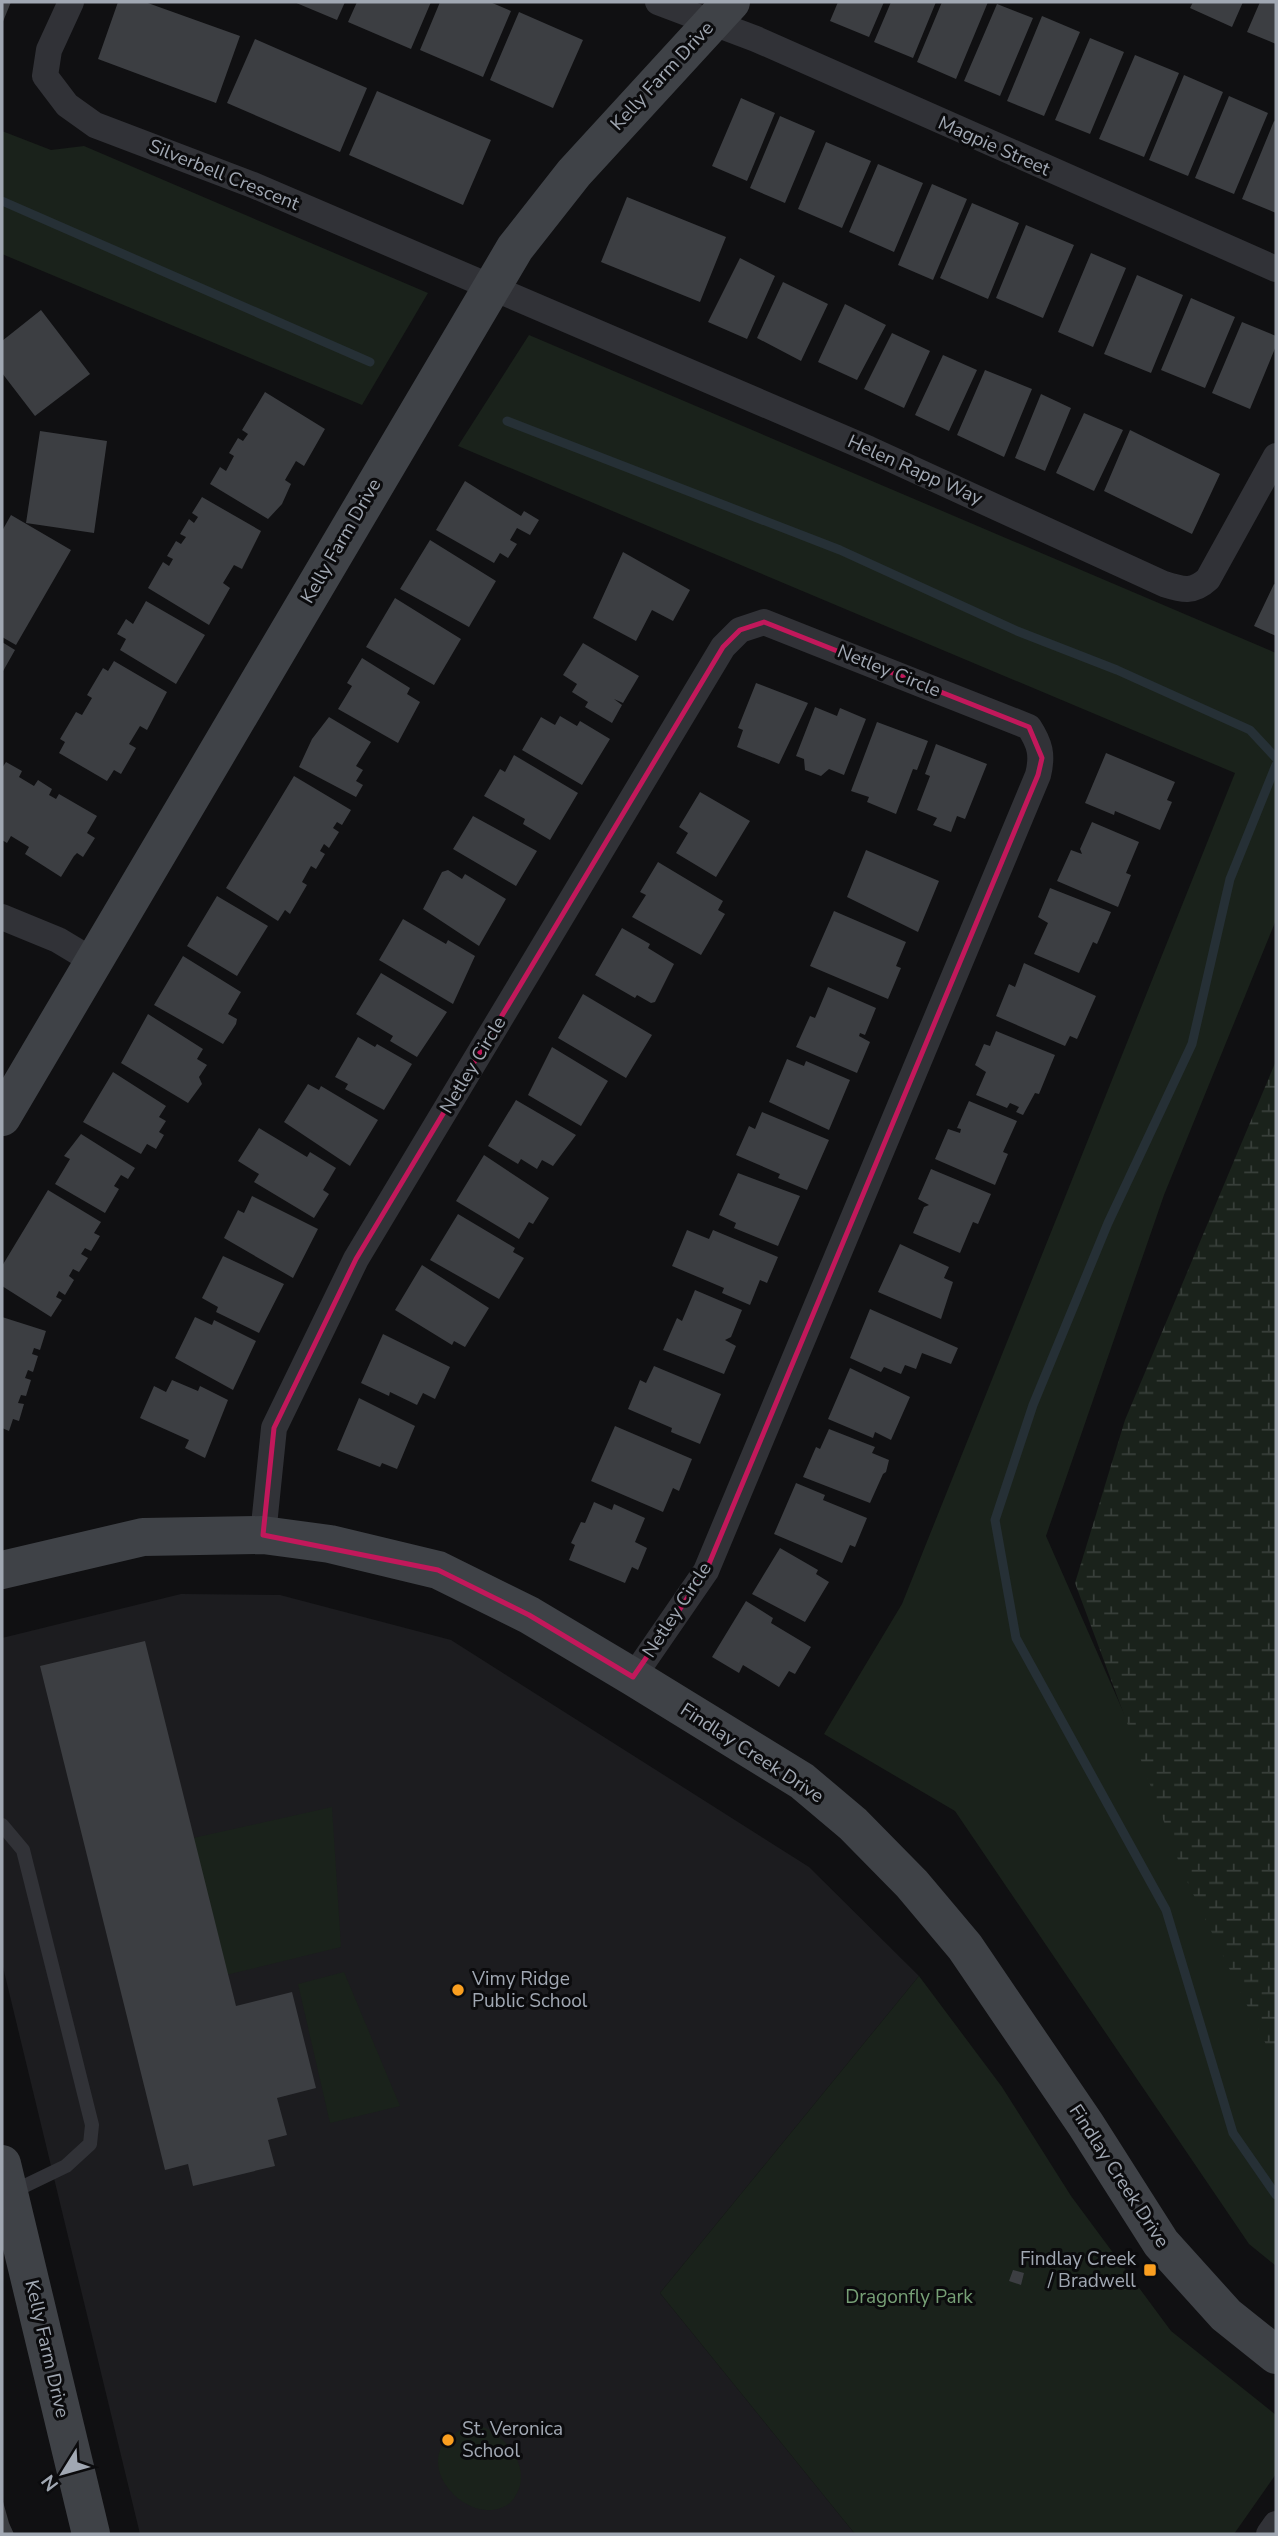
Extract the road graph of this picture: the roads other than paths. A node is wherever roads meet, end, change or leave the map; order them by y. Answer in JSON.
{"nodes":[{"id":1,"x":71,"y":2,"type":"edge"},
{"id":2,"x":658,"y":2,"type":"edge"},
{"id":3,"x":722,"y":12,"type":"edge"},
{"id":4,"x":1276,"y":269,"type":"edge"},
{"id":5,"x":490,"y":287,"type":"junction"},
{"id":6,"x":1276,"y":456,"type":"edge"},
{"id":7,"x":2,"y":918,"type":"edge"},
{"id":8,"x":93,"y":961,"type":"junction"},
{"id":9,"x":2,"y":1117,"type":"edge"},
{"id":10,"x":263,"y":1535,"type":"junction"},
{"id":11,"x":2,"y":1570,"type":"edge"},
{"id":12,"x":633,"y":1677,"type":"junction"},
{"id":13,"x":2,"y":1825,"type":"edge"},
{"id":14,"x":5,"y":2179,"type":"edge"},
{"id":15,"x":1276,"y":2355,"type":"edge"},
{"id":16,"x":1276,"y":2524,"type":"edge"},
{"id":17,"x":91,"y":2534,"type":"edge"},
{"id":18,"x":1269,"y":2534,"type":"edge"}],
"edges":[{"from":1,"to":5,"type":"street","name":"Silverbell Crescent"},
{"from":2,"to":3,"type":"street"},
{"from":3,"to":4,"type":"street","name":"Magpie Street"},
{"from":3,"to":5,"type":"street","name":"Kelly Farm Drive"},
{"from":5,"to":6,"type":"street","name":"Helen Rapp Way"},
{"from":5,"to":8,"type":"street","name":"Kelly Farm Drive"},
{"from":7,"to":8,"type":"street"},
{"from":8,"to":9,"type":"street","name":"Kelly Farm Drive"},
{"from":10,"to":11,"type":"street","name":"Findlay Creek Drive"},
{"from":10,"to":12,"type":"street","name":"Findlay Creek Drive"},
{"from":10,"to":12,"type":"street","name":"Netley Circle"},
{"from":12,"to":15,"type":"street","name":"Findlay Creek Drive"},
{"from":13,"to":14,"type":"lane"},
{"from":14,"to":17,"type":"street","name":"Kelly Farm Drive"},
{"from":16,"to":18,"type":"street"}]}
